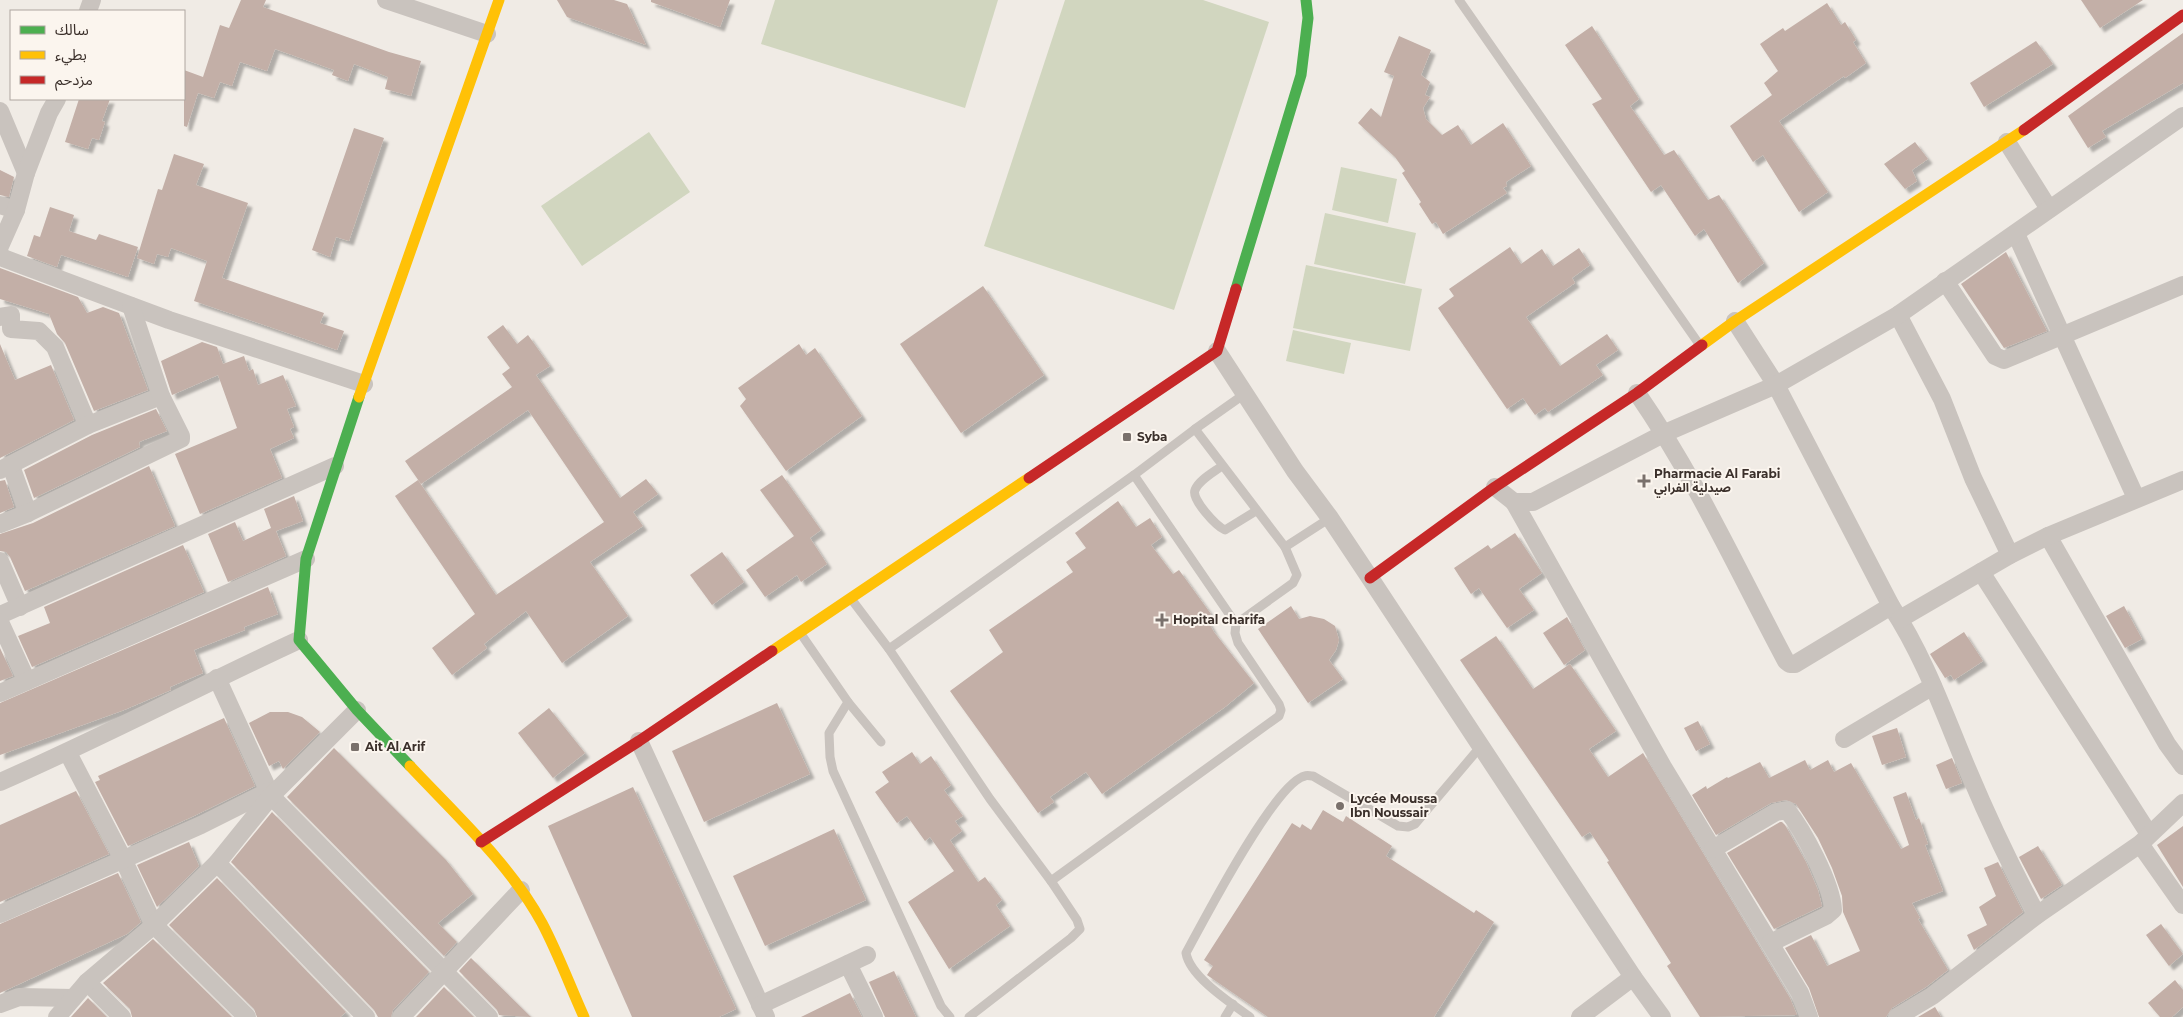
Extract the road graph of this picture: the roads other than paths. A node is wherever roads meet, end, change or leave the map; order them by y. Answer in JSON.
{"nodes":[{"id":1,"x":386,"y":0,"type":"edge"},
{"id":2,"x":499,"y":0,"type":"edge"},
{"id":3,"x":1306,"y":0,"type":"edge"},
{"id":4,"x":1459,"y":0,"type":"edge"},
{"id":5,"x":2183,"y":15,"type":"edge"},
{"id":6,"x":488,"y":34,"type":"junction"},
{"id":7,"x":56,"y":100,"type":"edge"},
{"id":8,"x":0,"y":111,"type":"edge"},
{"id":9,"x":2183,"y":116,"type":"edge"},
{"id":10,"x":2007,"y":142,"type":"junction"},
{"id":11,"x":26,"y":173,"type":"junction"},
{"id":12,"x":8,"y":207,"type":"edge"},
{"id":13,"x":2049,"y":209,"type":"junction"},
{"id":14,"x":2016,"y":234,"type":"junction"},
{"id":15,"x":0,"y":246,"type":"edge"},
{"id":16,"x":0,"y":254,"type":"edge"},
{"id":17,"x":1945,"y":281,"type":"junction"},
{"id":18,"x":2183,"y":285,"type":"edge"},
{"id":19,"x":131,"y":306,"type":"junction"},
{"id":20,"x":1898,"y":315,"type":"junction"},
{"id":21,"x":0,"y":317,"type":"edge"},
{"id":22,"x":1735,"y":321,"type":"junction"},
{"id":23,"x":2062,"y":336,"type":"junction"},
{"id":24,"x":1700,"y":346,"type":"junction"},
{"id":25,"x":1217,"y":350,"type":"junction"},
{"id":26,"x":364,"y":384,"type":"junction"},
{"id":27,"x":1776,"y":385,"type":"junction"},
{"id":28,"x":1246,"y":393,"type":"junction"},
{"id":29,"x":1637,"y":393,"type":"junction"},
{"id":30,"x":161,"y":396,"type":"junction"},
{"id":31,"x":88,"y":425,"type":"junction"},
{"id":32,"x":1195,"y":429,"type":"junction"},
{"id":33,"x":1665,"y":433,"type":"junction"},
{"id":34,"x":335,"y":466,"type":"junction"},
{"id":35,"x":1222,"y":466,"type":"junction"},
{"id":36,"x":5,"y":468,"type":"edge"},
{"id":37,"x":1134,"y":475,"type":"junction"},
{"id":38,"x":2183,"y":480,"type":"edge"},
{"id":39,"x":1496,"y":487,"type":"junction"},
{"id":40,"x":2136,"y":498,"type":"junction"},
{"id":41,"x":1514,"y":502,"type":"junction"},
{"id":42,"x":1256,"y":510,"type":"junction"},
{"id":43,"x":28,"y":513,"type":"junction"},
{"id":44,"x":1330,"y":518,"type":"junction"},
{"id":45,"x":0,"y":524,"type":"edge"},
{"id":46,"x":2048,"y":536,"type":"junction"},
{"id":47,"x":1284,"y":547,"type":"junction"},
{"id":48,"x":2010,"y":555,"type":"junction"},
{"id":49,"x":306,"y":559,"type":"junction"},
{"id":50,"x":0,"y":561,"type":"edge"},
{"id":51,"x":1981,"y":572,"type":"junction"},
{"id":52,"x":1370,"y":578,"type":"junction"},
{"id":53,"x":850,"y":598,"type":"junction"},
{"id":54,"x":20,"y":607,"type":"junction"},
{"id":55,"x":1896,"y":613,"type":"junction"},
{"id":56,"x":0,"y":615,"type":"edge"},
{"id":57,"x":0,"y":622,"type":"edge"},
{"id":58,"x":1236,"y":624,"type":"junction"},
{"id":59,"x":799,"y":632,"type":"junction"},
{"id":60,"x":299,"y":640,"type":"junction"},
{"id":61,"x":889,"y":649,"type":"junction"},
{"id":62,"x":217,"y":678,"type":"junction"},
{"id":63,"x":27,"y":681,"type":"junction"},
{"id":64,"x":1933,"y":686,"type":"junction"},
{"id":65,"x":0,"y":693,"type":"edge"},
{"id":66,"x":848,"y":702,"type":"junction"},
{"id":67,"x":357,"y":710,"type":"junction"},
{"id":68,"x":1844,"y":739,"type":"dead end"},
{"id":69,"x":638,"y":741,"type":"junction"},
{"id":70,"x":881,"y":742,"type":"dead end"},
{"id":71,"x":1481,"y":746,"type":"junction"},
{"id":72,"x":68,"y":753,"type":"junction"},
{"id":73,"x":2183,"y":766,"type":"edge"},
{"id":74,"x":0,"y":782,"type":"edge"},
{"id":75,"x":270,"y":793,"type":"junction"},
{"id":76,"x":2183,"y":803,"type":"edge"},
{"id":77,"x":2144,"y":839,"type":"junction"},
{"id":78,"x":481,"y":842,"type":"junction"},
{"id":79,"x":1714,"y":849,"type":"junction"},
{"id":80,"x":123,"y":859,"type":"junction"},
{"id":81,"x":217,"y":863,"type":"junction"},
{"id":82,"x":1051,"y":881,"type":"junction"},
{"id":83,"x":520,"y":890,"type":"junction"},
{"id":84,"x":2183,"y":905,"type":"edge"},
{"id":85,"x":0,"y":914,"type":"edge"},
{"id":86,"x":2037,"y":915,"type":"junction"},
{"id":87,"x":154,"y":925,"type":"junction"},
{"id":88,"x":1770,"y":943,"type":"junction"},
{"id":89,"x":867,"y":955,"type":"dead end"},
{"id":90,"x":848,"y":964,"type":"junction"},
{"id":91,"x":443,"y":971,"type":"junction"},
{"id":92,"x":1633,"y":977,"type":"junction"},
{"id":93,"x":87,"y":982,"type":"junction"},
{"id":94,"x":73,"y":998,"type":"junction"},
{"id":95,"x":0,"y":1004,"type":"edge"},
{"id":96,"x":1233,"y":1004,"type":"junction"},
{"id":97,"x":763,"y":1011,"type":"edge"},
{"id":98,"x":57,"y":1017,"type":"edge"},
{"id":99,"x":122,"y":1017,"type":"edge"},
{"id":100,"x":247,"y":1017,"type":"edge"},
{"id":101,"x":366,"y":1017,"type":"edge"},
{"id":102,"x":401,"y":1017,"type":"edge"},
{"id":103,"x":489,"y":1017,"type":"edge"},
{"id":104,"x":584,"y":1017,"type":"edge"},
{"id":105,"x":874,"y":1017,"type":"edge"},
{"id":106,"x":950,"y":1017,"type":"edge"},
{"id":107,"x":969,"y":1017,"type":"edge"},
{"id":108,"x":1225,"y":1017,"type":"edge"},
{"id":109,"x":1250,"y":1017,"type":"edge"},
{"id":110,"x":1580,"y":1017,"type":"edge"},
{"id":111,"x":1662,"y":1017,"type":"edge"},
{"id":112,"x":1809,"y":1017,"type":"edge"},
{"id":113,"x":1897,"y":1017,"type":"edge"}],
"edges":[{"from":1,"to":6,"type":"street"},
{"from":2,"to":6,"type":"street"},
{"from":3,"to":25,"type":"street"},
{"from":4,"to":24,"type":"lane"},
{"from":5,"to":10,"type":"street"},
{"from":6,"to":26,"type":"street"},
{"from":7,"to":11,"type":"street"},
{"from":8,"to":11,"type":"street"},
{"from":9,"to":13,"type":"street"},
{"from":10,"to":13,"type":"street"},
{"from":10,"to":22,"type":"street"},
{"from":11,"to":12,"type":"street"},
{"from":12,"to":15,"type":"street"},
{"from":13,"to":14,"type":"street"},
{"from":14,"to":17,"type":"street"},
{"from":14,"to":23,"type":"street"},
{"from":16,"to":19,"type":"street"},
{"from":17,"to":20,"type":"street"},
{"from":17,"to":23,"type":"street"},
{"from":18,"to":23,"type":"street"},
{"from":19,"to":26,"type":"street"},
{"from":19,"to":30,"type":"street"},
{"from":20,"to":27,"type":"street"},
{"from":20,"to":48,"type":"street"},
{"from":21,"to":31,"type":"street"},
{"from":22,"to":24,"type":"street"},
{"from":22,"to":27,"type":"street"},
{"from":23,"to":40,"type":"street"},
{"from":24,"to":29,"type":"street"},
{"from":25,"to":28,"type":"street"},
{"from":25,"to":53,"type":"street"},
{"from":26,"to":34,"type":"street"},
{"from":27,"to":33,"type":"street"},
{"from":27,"to":55,"type":"street"},
{"from":28,"to":32,"type":"lane"},
{"from":28,"to":44,"type":"street"},
{"from":29,"to":33,"type":"street"},
{"from":29,"to":39,"type":"street"},
{"from":30,"to":31,"type":"street"},
{"from":30,"to":43,"type":"street"},
{"from":31,"to":36,"type":"street"},
{"from":32,"to":35,"type":"lane"},
{"from":32,"to":37,"type":"lane"},
{"from":33,"to":41,"type":"street"},
{"from":33,"to":55,"type":"street"},
{"from":34,"to":49,"type":"street"},
{"from":34,"to":54,"type":"street"},
{"from":35,"to":42,"type":"lane"},
{"from":35,"to":42,"type":"lane"},
{"from":36,"to":43,"type":"street"},
{"from":37,"to":58,"type":"lane"},
{"from":37,"to":61,"type":"lane"},
{"from":38,"to":40,"type":"street"},
{"from":39,"to":41,"type":"street"},
{"from":39,"to":52,"type":"street"},
{"from":40,"to":46,"type":"street"},
{"from":41,"to":79,"type":"street"},
{"from":42,"to":47,"type":"lane"},
{"from":43,"to":45,"type":"street"},
{"from":44,"to":47,"type":"lane"},
{"from":44,"to":52,"type":"street"},
{"from":46,"to":48,"type":"street"},
{"from":46,"to":73,"type":"street"},
{"from":47,"to":58,"type":"lane"},
{"from":48,"to":51,"type":"street"},
{"from":49,"to":60,"type":"street"},
{"from":49,"to":63,"type":"street"},
{"from":50,"to":54,"type":"street"},
{"from":51,"to":55,"type":"street"},
{"from":51,"to":77,"type":"street"},
{"from":52,"to":71,"type":"street"},
{"from":53,"to":59,"type":"street"},
{"from":53,"to":61,"type":"lane"},
{"from":54,"to":56,"type":"street"},
{"from":55,"to":64,"type":"street"},
{"from":57,"to":63,"type":"street"},
{"from":58,"to":82,"type":"lane"},
{"from":59,"to":66,"type":"lane"},
{"from":59,"to":69,"type":"street"},
{"from":60,"to":62,"type":"street"},
{"from":60,"to":67,"type":"street"},
{"from":61,"to":82,"type":"lane"},
{"from":62,"to":72,"type":"street"},
{"from":62,"to":75,"type":"street"},
{"from":63,"to":65,"type":"street"},
{"from":64,"to":68,"type":"street"},
{"from":64,"to":86,"type":"street"},
{"from":66,"to":70,"type":"lane"},
{"from":66,"to":106,"type":"lane"},
{"from":67,"to":75,"type":"street"},
{"from":67,"to":78,"type":"street"},
{"from":69,"to":78,"type":"street"},
{"from":69,"to":97,"type":"street"},
{"from":71,"to":92,"type":"street"},
{"from":71,"to":96,"type":"lane"},
{"from":72,"to":74,"type":"street"},
{"from":72,"to":80,"type":"street"},
{"from":75,"to":80,"type":"street"},
{"from":75,"to":81,"type":"street"},
{"from":75,"to":91,"type":"street"},
{"from":76,"to":77,"type":"street"},
{"from":77,"to":84,"type":"street"},
{"from":77,"to":86,"type":"street"},
{"from":78,"to":83,"type":"street"},
{"from":79,"to":88,"type":"street"},
{"from":79,"to":88,"type":"street"},
{"from":80,"to":85,"type":"street"},
{"from":80,"to":87,"type":"street"},
{"from":81,"to":87,"type":"street"},
{"from":81,"to":101,"type":"street"},
{"from":82,"to":107,"type":"lane"},
{"from":83,"to":91,"type":"street"},
{"from":83,"to":104,"type":"street"},
{"from":86,"to":113,"type":"street"},
{"from":87,"to":93,"type":"street"},
{"from":87,"to":100,"type":"street"},
{"from":88,"to":112,"type":"street"},
{"from":89,"to":90,"type":"street"},
{"from":90,"to":97,"type":"street"},
{"from":90,"to":105,"type":"street"},
{"from":91,"to":102,"type":"street"},
{"from":91,"to":103,"type":"street"},
{"from":92,"to":110,"type":"street"},
{"from":92,"to":111,"type":"street"},
{"from":93,"to":94,"type":"street"},
{"from":93,"to":99,"type":"street"},
{"from":94,"to":95,"type":"street"},
{"from":94,"to":98,"type":"street"},
{"from":96,"to":108,"type":"lane"},
{"from":96,"to":109,"type":"lane"}]}
